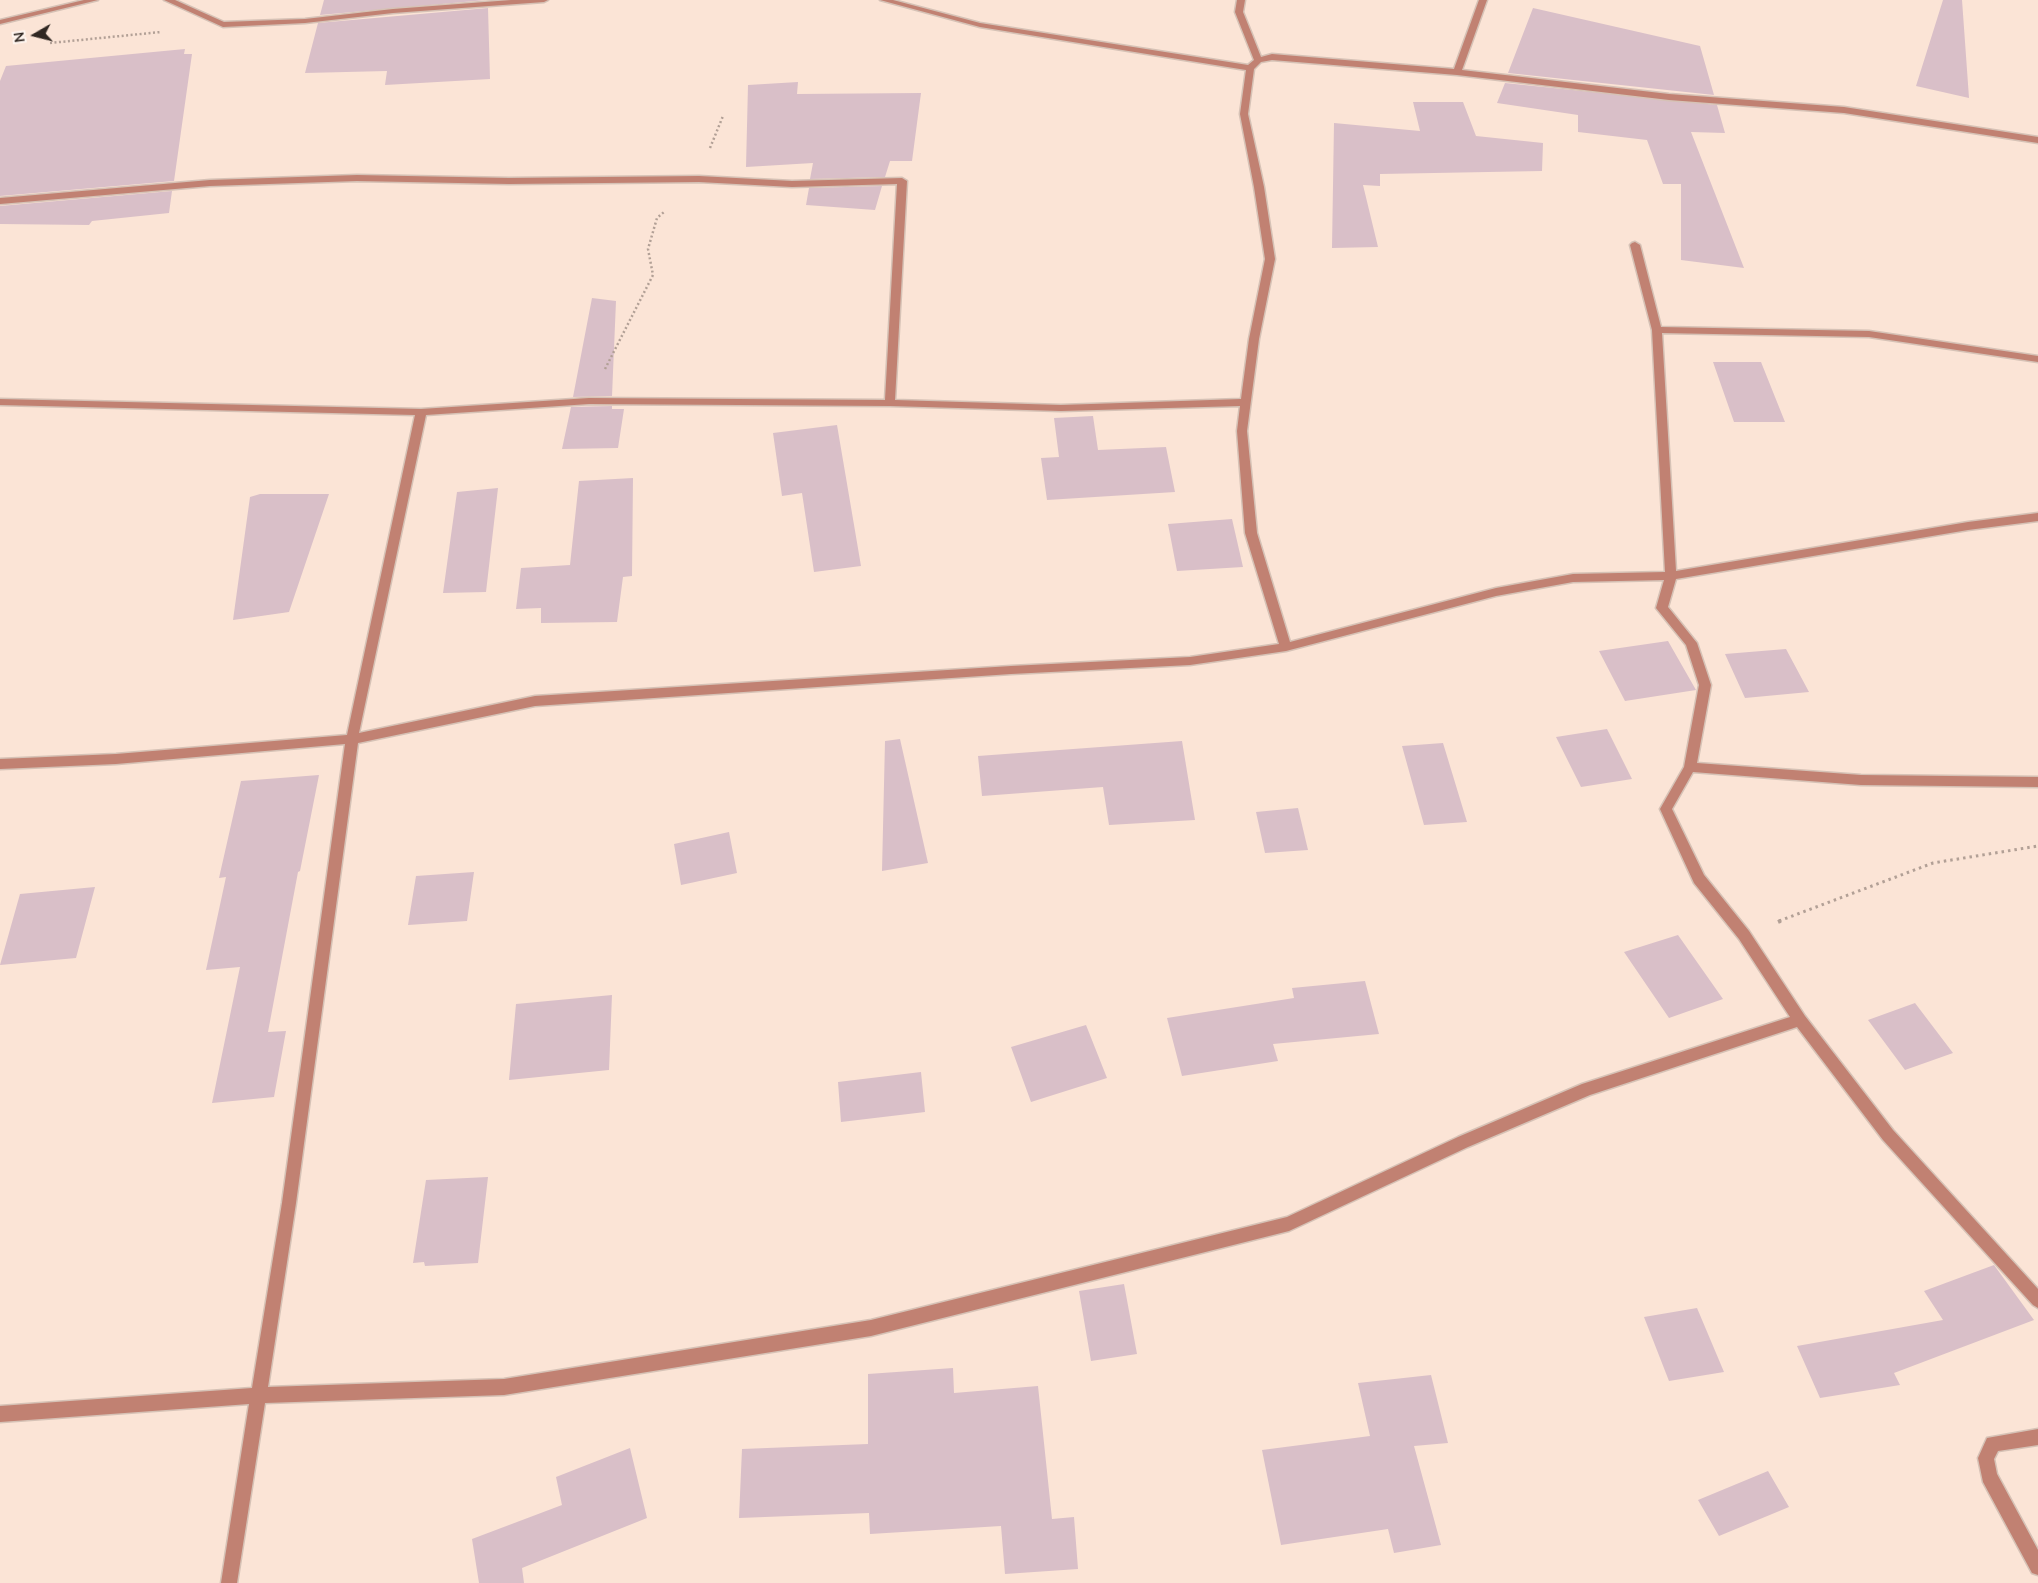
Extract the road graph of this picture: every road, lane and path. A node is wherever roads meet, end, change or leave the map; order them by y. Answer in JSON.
{"nodes":[{"id":1,"x":94,"y":0,"type":"edge"},
{"id":2,"x":168,"y":0,"type":"edge"},
{"id":3,"x":544,"y":0,"type":"edge"},
{"id":4,"x":884,"y":0,"type":"edge"},
{"id":5,"x":1241,"y":0,"type":"edge"},
{"id":6,"x":1483,"y":0,"type":"edge"},
{"id":7,"x":0,"y":22,"type":"edge"},
{"id":8,"x":223,"y":25,"type":"junction"},
{"id":9,"x":43,"y":44,"type":"dead end"},
{"id":10,"x":1258,"y":60,"type":"junction"},
{"id":11,"x":1250,"y":68,"type":"junction"},
{"id":12,"x":1457,"y":72,"type":"junction"},
{"id":13,"x":723,"y":116,"type":"dead end"},
{"id":14,"x":2038,"y":140,"type":"edge"},
{"id":15,"x":699,"y":179,"type":"junction"},
{"id":16,"x":0,"y":201,"type":"edge"},
{"id":17,"x":1635,"y":245,"type":"dead end"},
{"id":18,"x":1656,"y":330,"type":"junction"},
{"id":19,"x":2038,"y":358,"type":"edge"},
{"id":20,"x":589,"y":401,"type":"junction"},
{"id":21,"x":0,"y":402,"type":"edge"},
{"id":22,"x":1246,"y":402,"type":"junction"},
{"id":23,"x":890,"y":403,"type":"junction"},
{"id":24,"x":421,"y":412,"type":"junction"},
{"id":25,"x":2038,"y":517,"type":"edge"},
{"id":26,"x":1671,"y":576,"type":"junction"},
{"id":27,"x":1286,"y":647,"type":"junction"},
{"id":28,"x":352,"y":739,"type":"junction"},
{"id":29,"x":0,"y":764,"type":"edge"},
{"id":30,"x":1690,"y":767,"type":"junction"},
{"id":31,"x":2038,"y":782,"type":"edge"},
{"id":32,"x":2038,"y":846,"type":"edge"},
{"id":33,"x":1744,"y":935,"type":"junction"},
{"id":34,"x":1800,"y":1020,"type":"junction"},
{"id":35,"x":2038,"y":1300,"type":"edge"},
{"id":36,"x":259,"y":1395,"type":"junction"},
{"id":37,"x":0,"y":1414,"type":"edge"},
{"id":38,"x":2038,"y":1436,"type":"edge"},
{"id":39,"x":2038,"y":1567,"type":"edge"},
{"id":40,"x":229,"y":1583,"type":"edge"}],
"edges":[{"from":1,"to":7,"type":"street"},
{"from":2,"to":8,"type":"street"},
{"from":3,"to":8,"type":"street"},
{"from":4,"to":11,"type":"street"},
{"from":5,"to":10,"type":"street"},
{"from":6,"to":12,"type":"street"},
{"from":8,"to":9,"type":"path"},
{"from":10,"to":11,"type":"street"},
{"from":10,"to":12,"type":"street"},
{"from":11,"to":22,"type":"street"},
{"from":12,"to":14,"type":"street"},
{"from":13,"to":15,"type":"path"},
{"from":15,"to":16,"type":"street"},
{"from":15,"to":20,"type":"path"},
{"from":15,"to":23,"type":"street"},
{"from":17,"to":18,"type":"street"},
{"from":18,"to":19,"type":"street"},
{"from":18,"to":26,"type":"street"},
{"from":20,"to":23,"type":"street"},
{"from":20,"to":24,"type":"street"},
{"from":21,"to":24,"type":"street"},
{"from":22,"to":23,"type":"street"},
{"from":22,"to":27,"type":"street"},
{"from":24,"to":28,"type":"street"},
{"from":25,"to":26,"type":"street"},
{"from":26,"to":27,"type":"street"},
{"from":26,"to":30,"type":"street"},
{"from":27,"to":28,"type":"street"},
{"from":28,"to":29,"type":"street"},
{"from":28,"to":36,"type":"street"},
{"from":30,"to":31,"type":"street"},
{"from":30,"to":33,"type":"street"},
{"from":32,"to":33,"type":"path"},
{"from":33,"to":34,"type":"street"},
{"from":34,"to":35,"type":"street"},
{"from":34,"to":36,"type":"street"},
{"from":36,"to":37,"type":"street"},
{"from":36,"to":40,"type":"street"},
{"from":38,"to":39,"type":"street"}]}
